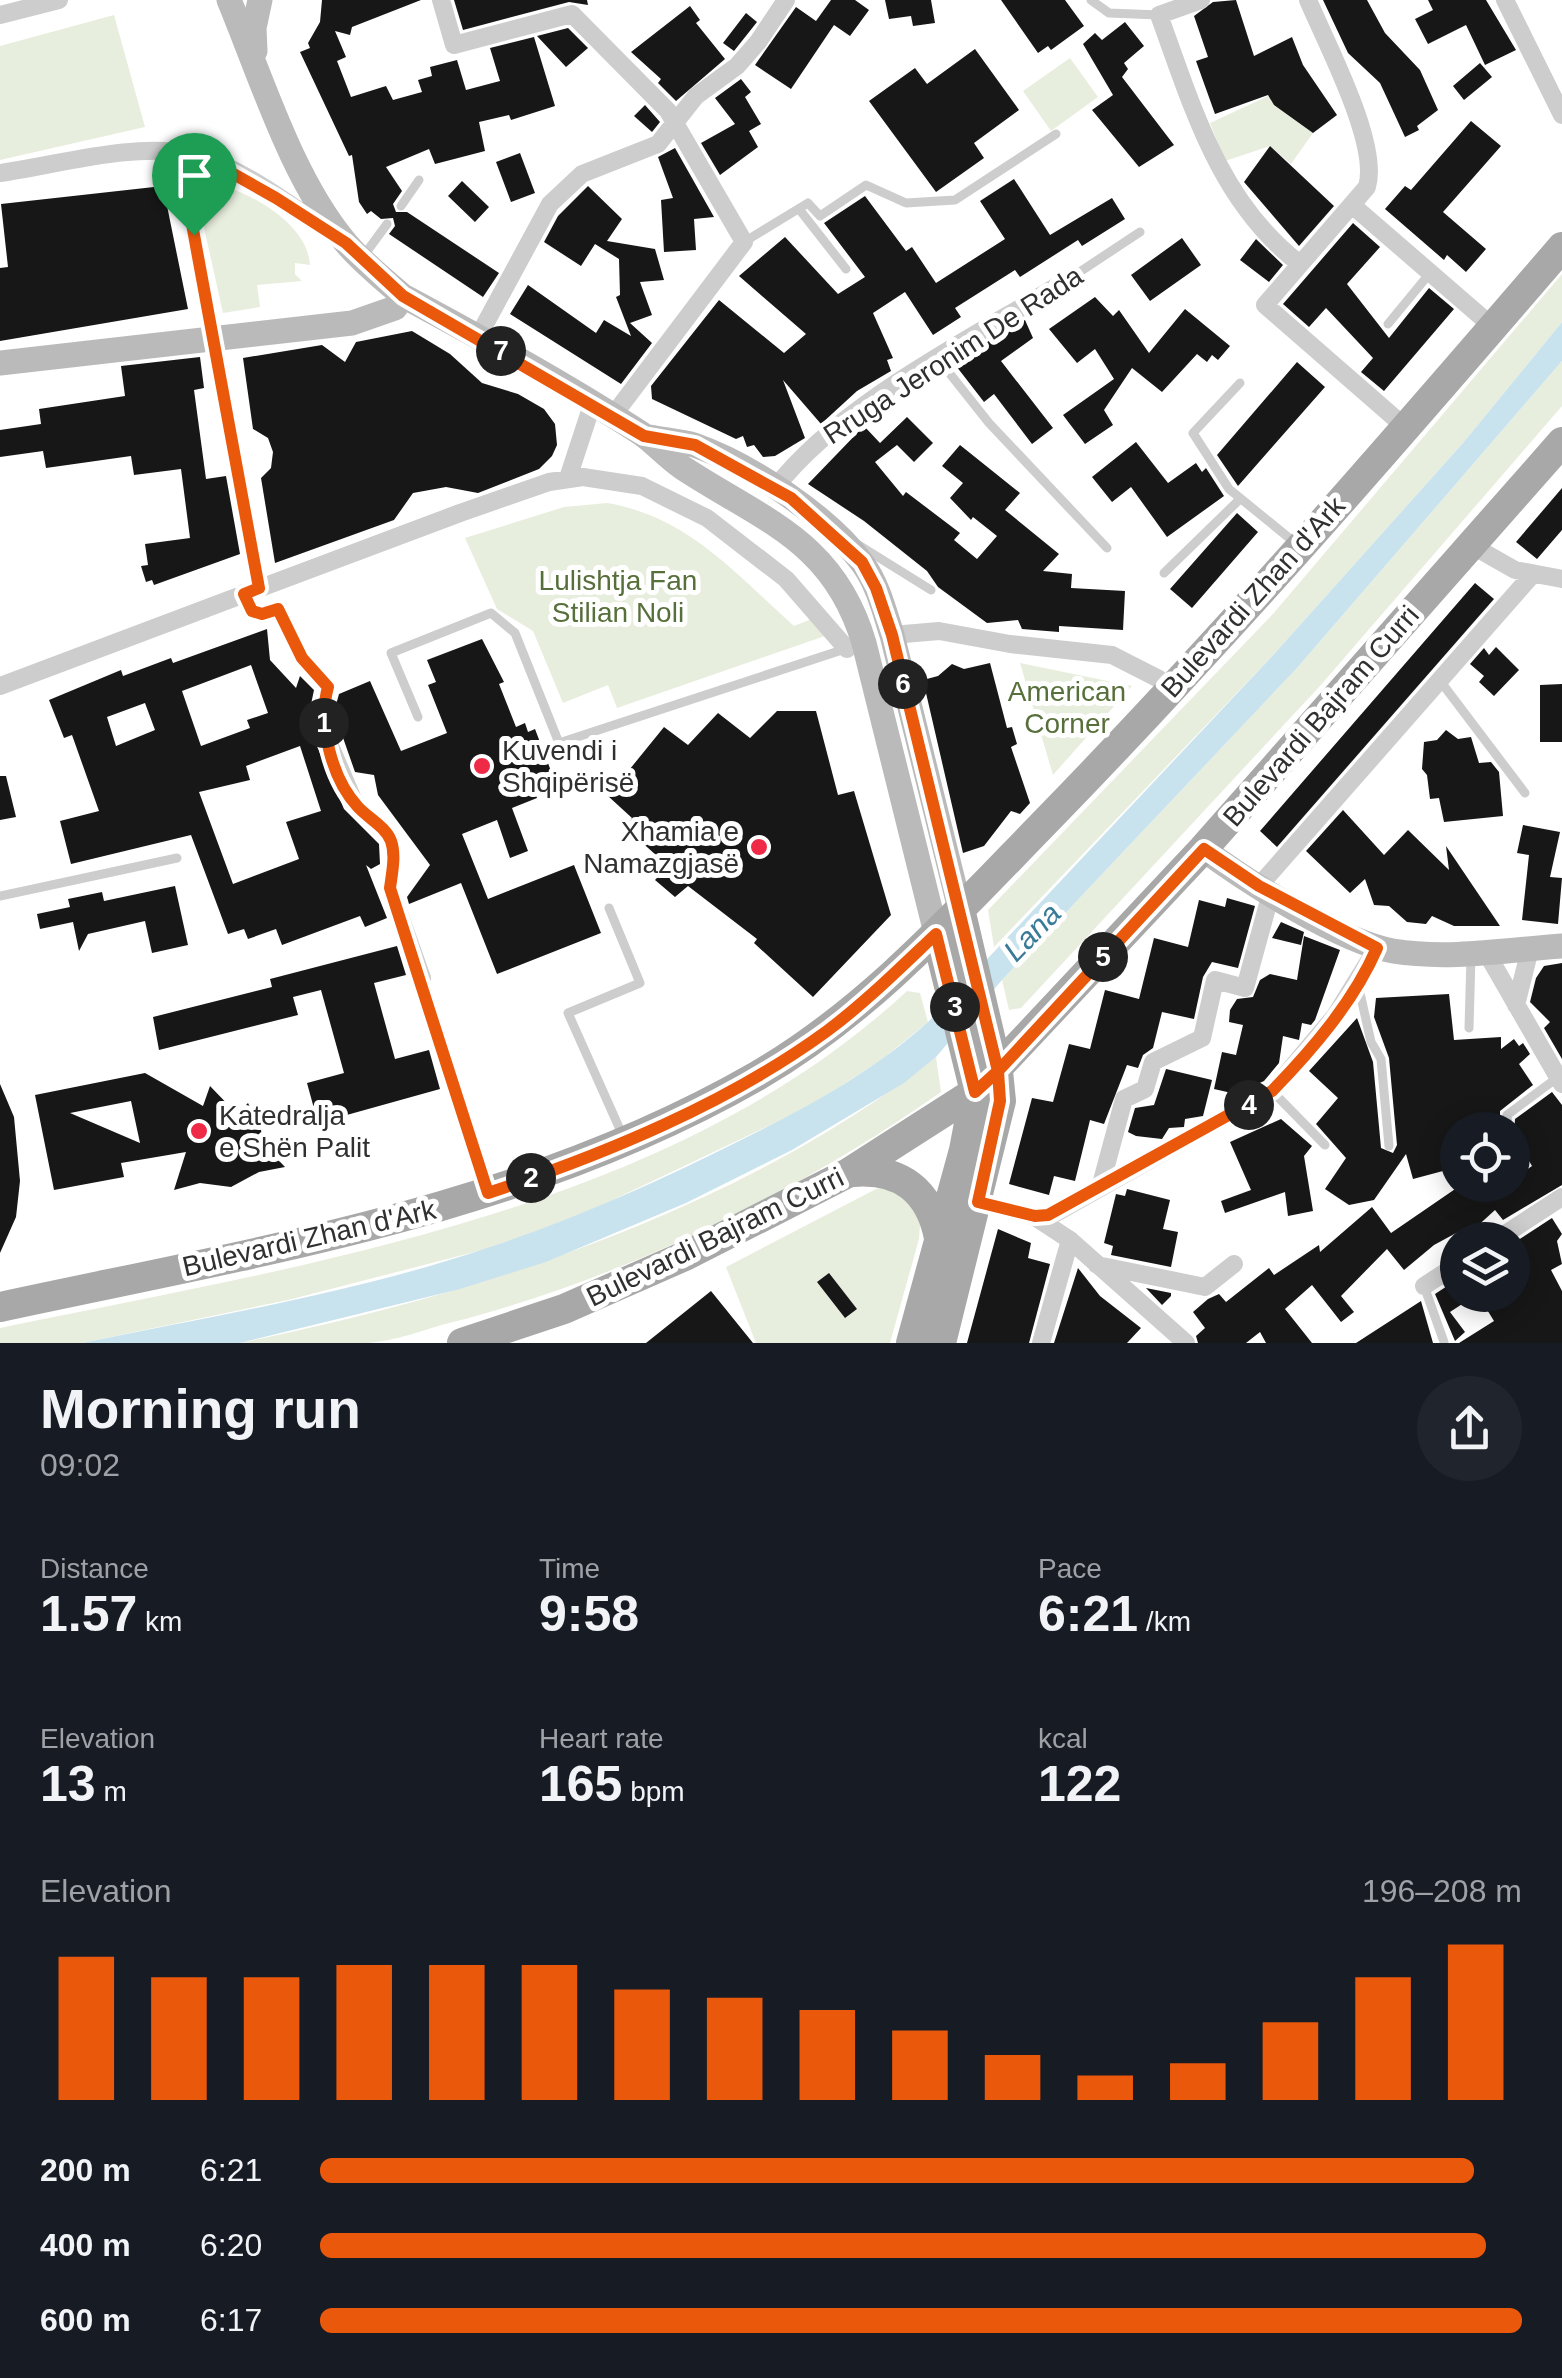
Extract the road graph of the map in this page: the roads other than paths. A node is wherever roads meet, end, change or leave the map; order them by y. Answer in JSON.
{"nodes":[{"id":1,"x":59,"y":0,"type":"edge"},
{"id":2,"x":229,"y":0,"type":"edge"},
{"id":3,"x":260,"y":0,"type":"edge"},
{"id":4,"x":441,"y":0,"type":"edge"},
{"id":5,"x":786,"y":0,"type":"edge"},
{"id":6,"x":1090,"y":0,"type":"edge"},
{"id":7,"x":1201,"y":0,"type":"edge"},
{"id":8,"x":1308,"y":0,"type":"edge"},
{"id":9,"x":1504,"y":0,"type":"edge"},
{"id":10,"x":0,"y":15,"type":"edge"},
{"id":11,"x":1159,"y":15,"type":"junction"},
{"id":12,"x":256,"y":66,"type":"junction"},
{"id":13,"x":1562,"y":115,"type":"edge"},
{"id":14,"x":676,"y":122,"type":"junction"},
{"id":15,"x":1056,"y":134,"type":"dead end"},
{"id":16,"x":179,"y":152,"type":"junction"},
{"id":17,"x":0,"y":174,"type":"edge"},
{"id":18,"x":419,"y":180,"type":"dead end"},
{"id":19,"x":1352,"y":204,"type":"junction"},
{"id":20,"x":402,"y":206,"type":"dead end"},
{"id":21,"x":798,"y":208,"type":"junction"},
{"id":22,"x":387,"y":224,"type":"dead end"},
{"id":23,"x":1140,"y":232,"type":"dead end"},
{"id":24,"x":744,"y":242,"type":"junction"},
{"id":25,"x":1562,"y":247,"type":"edge"},
{"id":26,"x":354,"y":251,"type":"junction"},
{"id":27,"x":1300,"y":264,"type":"junction"},
{"id":28,"x":846,"y":270,"type":"dead end"},
{"id":29,"x":1430,"y":273,"type":"junction"},
{"id":30,"x":1070,"y":279,"type":"joint"},
{"id":31,"x":403,"y":296,"type":"junction"},
{"id":32,"x":1388,"y":324,"type":"dead end"},
{"id":33,"x":1493,"y":327,"type":"junction"},
{"id":34,"x":478,"y":337,"type":"junction"},
{"id":35,"x":213,"y":338,"type":"junction"},
{"id":36,"x":939,"y":360,"type":"junction"},
{"id":37,"x":0,"y":364,"type":"edge"},
{"id":38,"x":1240,"y":383,"type":"dead end"},
{"id":39,"x":602,"y":411,"type":"junction"},
{"id":40,"x":1405,"y":426,"type":"junction"},
{"id":41,"x":644,"y":436,"type":"junction"},
{"id":42,"x":1562,"y":442,"type":"edge"},
{"id":43,"x":568,"y":478,"type":"junction"},
{"id":44,"x":775,"y":488,"type":"junction"},
{"id":45,"x":1240,"y":499,"type":"junction"},
{"id":46,"x":836,"y":535,"type":"junction"},
{"id":47,"x":1472,"y":545,"type":"junction"},
{"id":48,"x":1301,"y":547,"type":"junction"},
{"id":49,"x":1107,"y":548,"type":"dead end"},
{"id":50,"x":1164,"y":573,"type":"dead end"},
{"id":51,"x":1532,"y":575,"type":"junction"},
{"id":52,"x":1562,"y":579,"type":"edge"},
{"id":53,"x":931,"y":590,"type":"dead end"},
{"id":54,"x":252,"y":591,"type":"junction"},
{"id":55,"x":892,"y":635,"type":"junction"},
{"id":56,"x":855,"y":646,"type":"junction"},
{"id":57,"x":1159,"y":679,"type":"dead end"},
{"id":58,"x":1441,"y":682,"type":"junction"},
{"id":59,"x":0,"y":686,"type":"edge"},
{"id":60,"x":418,"y":717,"type":"dead end"},
{"id":61,"x":1526,"y":793,"type":"dead end"},
{"id":62,"x":1204,"y":849,"type":"junction"},
{"id":63,"x":177,"y":858,"type":"dead end"},
{"id":64,"x":1265,"y":890,"type":"junction"},
{"id":65,"x":0,"y":896,"type":"edge"},
{"id":66,"x":610,"y":908,"type":"dead end"},
{"id":67,"x":960,"y":909,"type":"junction"},
{"id":68,"x":936,"y":934,"type":"junction"},
{"id":69,"x":1562,"y":946,"type":"edge"},
{"id":70,"x":1377,"y":948,"type":"junction"},
{"id":71,"x":1530,"y":949,"type":"junction"},
{"id":72,"x":1479,"y":953,"type":"junction"},
{"id":73,"x":422,"y":978,"type":"joint"},
{"id":74,"x":1358,"y":984,"type":"junction"},
{"id":75,"x":1516,"y":1005,"type":"junction"},
{"id":76,"x":1469,"y":1028,"type":"dead end"},
{"id":77,"x":984,"y":1070,"type":"junction"},
{"id":78,"x":1560,"y":1080,"type":"edge"},
{"id":79,"x":1272,"y":1091,"type":"junction"},
{"id":80,"x":1514,"y":1112,"type":"edge"},
{"id":81,"x":626,"y":1140,"type":"junction"},
{"id":82,"x":1325,"y":1145,"type":"dead end"},
{"id":83,"x":1390,"y":1146,"type":"dead end"},
{"id":84,"x":850,"y":1172,"type":"junction"},
{"id":85,"x":1100,"y":1188,"type":"junction"},
{"id":86,"x":488,"y":1193,"type":"junction"},
{"id":87,"x":1562,"y":1198,"type":"edge"},
{"id":88,"x":978,"y":1202,"type":"junction"},
{"id":89,"x":1035,"y":1216,"type":"junction"},
{"id":90,"x":1524,"y":1222,"type":"edge"},
{"id":91,"x":939,"y":1240,"type":"junction"},
{"id":92,"x":1070,"y":1240,"type":"junction"},
{"id":93,"x":1234,"y":1264,"type":"dead end"},
{"id":94,"x":1096,"y":1265,"type":"junction"},
{"id":95,"x":1440,"y":1276,"type":"edge"},
{"id":96,"x":1424,"y":1286,"type":"joint"},
{"id":97,"x":0,"y":1307,"type":"edge"},
{"id":98,"x":1444,"y":1342,"type":"edge"},
{"id":99,"x":462,"y":1343,"type":"edge"},
{"id":100,"x":911,"y":1343,"type":"edge"},
{"id":101,"x":941,"y":1343,"type":"edge"},
{"id":102,"x":1041,"y":1343,"type":"edge"},
{"id":103,"x":1186,"y":1343,"type":"edge"}],
"edges":[{"from":1,"to":10,"type":"street"},
{"from":2,"to":12,"type":"main road"},
{"from":3,"to":12,"type":"main road"},
{"from":4,"to":14,"type":"street"},
{"from":5,"to":14,"type":"street"},
{"from":6,"to":11,"type":"lane"},
{"from":7,"to":11,"type":"street"},
{"from":8,"to":19,"type":"street"},
{"from":9,"to":13,"type":"street"},
{"from":11,"to":27,"type":"street"},
{"from":12,"to":26,"type":"main road"},
{"from":14,"to":24,"type":"street"},
{"from":14,"to":34,"type":"street"},
{"from":15,"to":21,"type":"lane"},
{"from":16,"to":17,"type":"street"},
{"from":16,"to":26,"type":"street"},
{"from":16,"to":35,"type":"street"},
{"from":18,"to":20,"type":"lane"},
{"from":19,"to":27,"type":"street"},
{"from":19,"to":29,"type":"street"},
{"from":21,"to":24,"type":"lane"},
{"from":21,"to":28,"type":"lane"},
{"from":22,"to":26,"type":"lane"},
{"from":23,"to":30,"type":"lane","name":"Rruga Jeronim De Rada"},
{"from":24,"to":39,"type":"street"},
{"from":25,"to":33,"type":"main road","name":"Bulevardi Zhan d'Ark"},
{"from":26,"to":31,"type":"main road"},
{"from":27,"to":40,"type":"street"},
{"from":29,"to":32,"type":"lane"},
{"from":29,"to":33,"type":"street"},
{"from":30,"to":36,"type":"street","name":"Rruga Jeronim De Rada"},
{"from":31,"to":34,"type":"main road"},
{"from":31,"to":35,"type":"main road"},
{"from":33,"to":40,"type":"main road","name":"Bulevardi Zhan d'Ark"},
{"from":34,"to":39,"type":"main road"},
{"from":35,"to":37,"type":"main road"},
{"from":35,"to":54,"type":"street"},
{"from":36,"to":44,"type":"street","name":"Rruga Jeronim De Rada"},
{"from":36,"to":49,"type":"lane"},
{"from":38,"to":45,"type":"lane"},
{"from":39,"to":41,"type":"main road"},
{"from":39,"to":43,"type":"street"},
{"from":40,"to":48,"type":"main road","name":"Bulevardi Zhan d'Ark"},
{"from":41,"to":44,"type":"main road"},
{"from":41,"to":56,"type":"main road"},
{"from":42,"to":47,"type":"main road","name":"Bulevardi Bajram Curri"},
{"from":43,"to":54,"type":"street"},
{"from":43,"to":56,"type":"street"},
{"from":44,"to":46,"type":"main road"},
{"from":45,"to":48,"type":"lane"},
{"from":45,"to":50,"type":"lane"},
{"from":46,"to":53,"type":"lane"},
{"from":46,"to":55,"type":"main road"},
{"from":47,"to":51,"type":"street"},
{"from":47,"to":62,"type":"main road","name":"Bulevardi Bajram Curri"},
{"from":48,"to":67,"type":"main road","name":"Bulevardi Zhan d'Ark"},
{"from":51,"to":52,"type":"street"},
{"from":51,"to":58,"type":"street"},
{"from":54,"to":59,"type":"street"},
{"from":54,"to":73,"type":"street"},
{"from":55,"to":56,"type":"lane"},
{"from":55,"to":57,"type":"street"},
{"from":55,"to":67,"type":"main road"},
{"from":56,"to":60,"type":"lane"},
{"from":56,"to":68,"type":"main road"},
{"from":58,"to":61,"type":"lane"},
{"from":58,"to":64,"type":"street"},
{"from":62,"to":64,"type":"main road"},
{"from":62,"to":77,"type":"main road","name":"Bulevardi Bajram Curri"},
{"from":63,"to":65,"type":"lane"},
{"from":64,"to":70,"type":"main road"},
{"from":64,"to":85,"type":"street"},
{"from":66,"to":81,"type":"lane"},
{"from":67,"to":68,"type":"main road","name":"Bulevardi Zhan d'Ark"},
{"from":67,"to":77,"type":"main road"},
{"from":68,"to":77,"type":"main road"},
{"from":68,"to":81,"type":"main road","name":"Bulevardi Zhan d'Ark"},
{"from":69,"to":71,"type":"main road"},
{"from":70,"to":72,"type":"main road"},
{"from":70,"to":74,"type":"street"},
{"from":71,"to":72,"type":"main road"},
{"from":71,"to":75,"type":"street"},
{"from":72,"to":75,"type":"street"},
{"from":72,"to":76,"type":"lane"},
{"from":73,"to":86,"type":"lane"},
{"from":74,"to":79,"type":"street"},
{"from":74,"to":83,"type":"lane"},
{"from":75,"to":78,"type":"street"},
{"from":77,"to":84,"type":"main road","name":"Bulevardi Bajram Curri"},
{"from":77,"to":88,"type":"main road"},
{"from":77,"to":91,"type":"main road"},
{"from":78,"to":80,"type":"lane"},
{"from":79,"to":82,"type":"lane"},
{"from":79,"to":85,"type":"street"},
{"from":81,"to":86,"type":"main road","name":"Bulevardi Zhan d'Ark"},
{"from":84,"to":91,"type":"main road"},
{"from":84,"to":99,"type":"main road","name":"Bulevardi Bajram Curri"},
{"from":85,"to":89,"type":"street"},
{"from":86,"to":97,"type":"main road","name":"Bulevardi Zhan d'Ark"},
{"from":87,"to":90,"type":"street"},
{"from":88,"to":89,"type":"street"},
{"from":88,"to":101,"type":"main road"},
{"from":89,"to":92,"type":"street"},
{"from":91,"to":100,"type":"main road"},
{"from":92,"to":94,"type":"street"},
{"from":92,"to":102,"type":"street"},
{"from":93,"to":94,"type":"street"},
{"from":94,"to":103,"type":"street"},
{"from":95,"to":96,"type":"street"},
{"from":96,"to":98,"type":"lane"}]}
